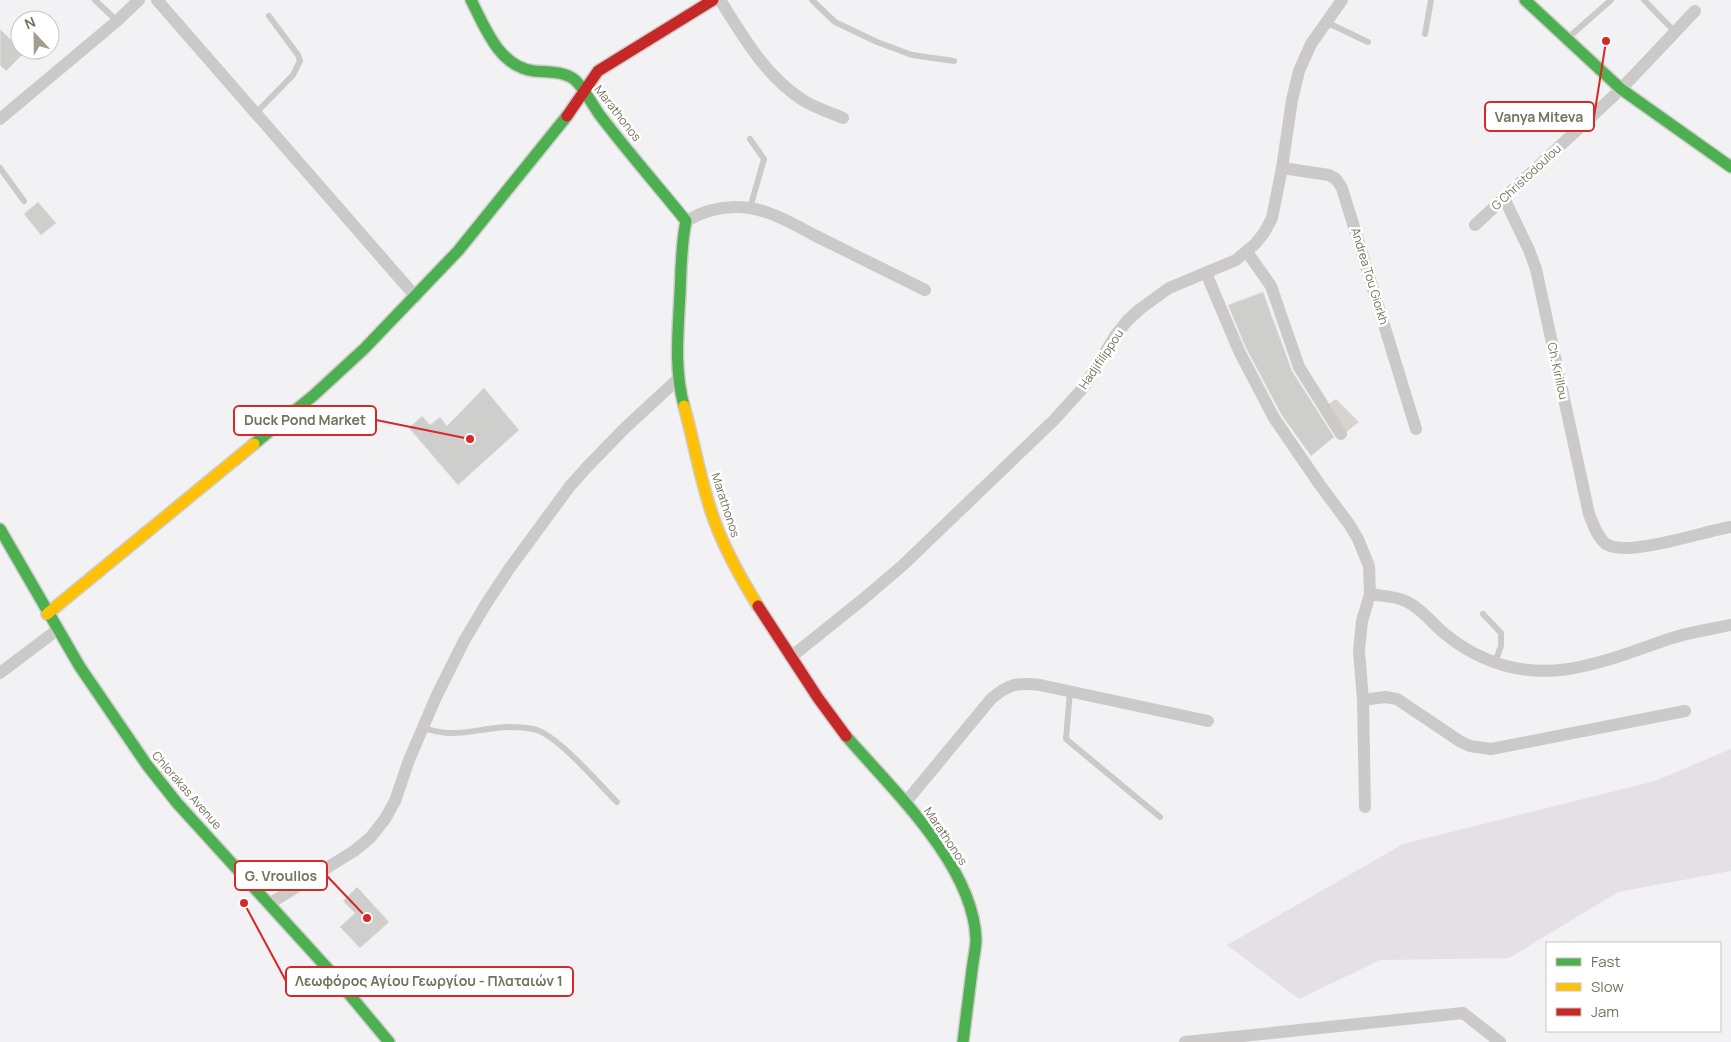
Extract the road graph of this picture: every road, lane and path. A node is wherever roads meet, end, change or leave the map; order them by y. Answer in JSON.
{"nodes":[{"id":1,"x":95,"y":0,"type":"edge"},
{"id":2,"x":139,"y":0,"type":"edge"},
{"id":3,"x":157,"y":0,"type":"edge"},
{"id":4,"x":471,"y":0,"type":"edge"},
{"id":5,"x":713,"y":0,"type":"edge"},
{"id":6,"x":720,"y":0,"type":"edge"},
{"id":7,"x":812,"y":0,"type":"edge"},
{"id":8,"x":1342,"y":0,"type":"edge"},
{"id":9,"x":1431,"y":0,"type":"edge"},
{"id":10,"x":1525,"y":0,"type":"edge"},
{"id":11,"x":1611,"y":0,"type":"edge"},
{"id":12,"x":1644,"y":0,"type":"edge"},
{"id":13,"x":1695,"y":11,"type":"dead end"},
{"id":14,"x":269,"y":16,"type":"dead end"},
{"id":15,"x":117,"y":21,"type":"junction"},
{"id":16,"x":1326,"y":22,"type":"junction"},
{"id":17,"x":1675,"y":32,"type":"junction"},
{"id":18,"x":1424,"y":34,"type":"dead end"},
{"id":19,"x":1566,"y":39,"type":"junction"},
{"id":20,"x":1368,"y":42,"type":"dead end"},
{"id":21,"x":954,"y":61,"type":"dead end"},
{"id":22,"x":1621,"y":89,"type":"junction"},
{"id":23,"x":584,"y":92,"type":"junction"},
{"id":24,"x":256,"y":112,"type":"junction"},
{"id":25,"x":843,"y":118,"type":"dead end"},
{"id":26,"x":0,"y":119,"type":"edge"},
{"id":27,"x":750,"y":139,"type":"dead end"},
{"id":28,"x":1731,"y":166,"type":"edge"},
{"id":29,"x":0,"y":168,"type":"edge"},
{"id":30,"x":1282,"y":168,"type":"junction"},
{"id":31,"x":1504,"y":198,"type":"junction"},
{"id":32,"x":24,"y":201,"type":"dead end"},
{"id":33,"x":750,"y":208,"type":"junction"},
{"id":34,"x":686,"y":221,"type":"junction"},
{"id":35,"x":1475,"y":224,"type":"dead end"},
{"id":36,"x":1247,"y":252,"type":"junction"},
{"id":37,"x":1206,"y":273,"type":"junction"},
{"id":38,"x":926,"y":290,"type":"dead end"},
{"id":39,"x":416,"y":296,"type":"junction"},
{"id":40,"x":678,"y":379,"type":"junction"},
{"id":41,"x":1416,"y":429,"type":"dead end"},
{"id":42,"x":1342,"y":434,"type":"dead end"},
{"id":43,"x":1731,"y":527,"type":"edge"},
{"id":44,"x":0,"y":529,"type":"edge"},
{"id":45,"x":1370,"y":594,"type":"junction"},
{"id":46,"x":47,"y":614,"type":"junction"},
{"id":47,"x":1483,"y":614,"type":"dead end"},
{"id":48,"x":1731,"y":625,"type":"edge"},
{"id":49,"x":56,"y":630,"type":"junction"},
{"id":50,"x":791,"y":657,"type":"junction"},
{"id":51,"x":1495,"y":662,"type":"junction"},
{"id":52,"x":0,"y":673,"type":"edge"},
{"id":53,"x":1070,"y":691,"type":"junction"},
{"id":54,"x":1363,"y":700,"type":"junction"},
{"id":55,"x":1685,"y":711,"type":"dead end"},
{"id":56,"x":1208,"y":721,"type":"dead end"},
{"id":57,"x":422,"y":728,"type":"junction"},
{"id":58,"x":618,"y":802,"type":"dead end"},
{"id":59,"x":904,"y":803,"type":"junction"},
{"id":60,"x":1365,"y":807,"type":"dead end"},
{"id":61,"x":1160,"y":817,"type":"dead end"},
{"id":62,"x":269,"y":904,"type":"junction"},
{"id":63,"x":389,"y":1042,"type":"edge"},
{"id":64,"x":962,"y":1042,"type":"edge"},
{"id":65,"x":1185,"y":1042,"type":"edge"},
{"id":66,"x":1500,"y":1042,"type":"edge"}],
"edges":[{"from":1,"to":15,"type":"lane"},
{"from":2,"to":15,"type":"street"},
{"from":3,"to":24,"type":"street"},
{"from":4,"to":23,"type":"street","name":"Marathonos"},
{"from":5,"to":23,"type":"street"},
{"from":6,"to":25,"type":"street"},
{"from":7,"to":21,"type":"lane"},
{"from":8,"to":16,"type":"street","name":"Hadjifilippou"},
{"from":9,"to":18,"type":"lane"},
{"from":10,"to":19,"type":"street"},
{"from":11,"to":19,"type":"lane"},
{"from":12,"to":17,"type":"lane"},
{"from":13,"to":17,"type":"street","name":"G Christodoulou"},
{"from":14,"to":24,"type":"lane"},
{"from":15,"to":26,"type":"street"},
{"from":16,"to":20,"type":"lane"},
{"from":16,"to":30,"type":"street","name":"Hadjifilippou"},
{"from":17,"to":22,"type":"street","name":"G Christodoulou"},
{"from":19,"to":22,"type":"street"},
{"from":22,"to":28,"type":"street"},
{"from":22,"to":31,"type":"street","name":"G Christodoulou"},
{"from":23,"to":34,"type":"street","name":"Marathonos"},
{"from":23,"to":39,"type":"street"},
{"from":24,"to":39,"type":"street"},
{"from":27,"to":33,"type":"lane"},
{"from":29,"to":32,"type":"lane"},
{"from":30,"to":36,"type":"street","name":"Hadjifilippou"},
{"from":30,"to":41,"type":"street","name":"Andrea Tou Giorkh"},
{"from":31,"to":35,"type":"street","name":"G Christodoulou"},
{"from":31,"to":43,"type":"street","name":"Ch. Kirillou"},
{"from":33,"to":34,"type":"street"},
{"from":33,"to":38,"type":"street"},
{"from":34,"to":40,"type":"street","name":"Marathonos"},
{"from":36,"to":37,"type":"street","name":"Hadjifilippou"},
{"from":36,"to":42,"type":"street"},
{"from":37,"to":45,"type":"street"},
{"from":37,"to":50,"type":"street","name":"Hadjifilippou"},
{"from":39,"to":46,"type":"street"},
{"from":40,"to":50,"type":"street","name":"Marathonos"},
{"from":40,"to":57,"type":"street"},
{"from":44,"to":46,"type":"street","name":"Chlorakas Avenue"},
{"from":45,"to":51,"type":"street"},
{"from":45,"to":54,"type":"street"},
{"from":46,"to":49,"type":"street","name":"Chlorakas Avenue"},
{"from":47,"to":51,"type":"lane"},
{"from":48,"to":51,"type":"street"},
{"from":49,"to":52,"type":"street"},
{"from":49,"to":62,"type":"street","name":"Chlorakas Avenue"},
{"from":50,"to":59,"type":"street","name":"Marathonos"},
{"from":53,"to":56,"type":"street"},
{"from":53,"to":59,"type":"street"},
{"from":53,"to":61,"type":"lane"},
{"from":54,"to":55,"type":"street"},
{"from":54,"to":60,"type":"street"},
{"from":57,"to":58,"type":"lane"},
{"from":57,"to":62,"type":"street"},
{"from":59,"to":64,"type":"street","name":"Marathonos"},
{"from":62,"to":63,"type":"street","name":"Chlorakas Avenue"},
{"from":65,"to":66,"type":"street"}]}
